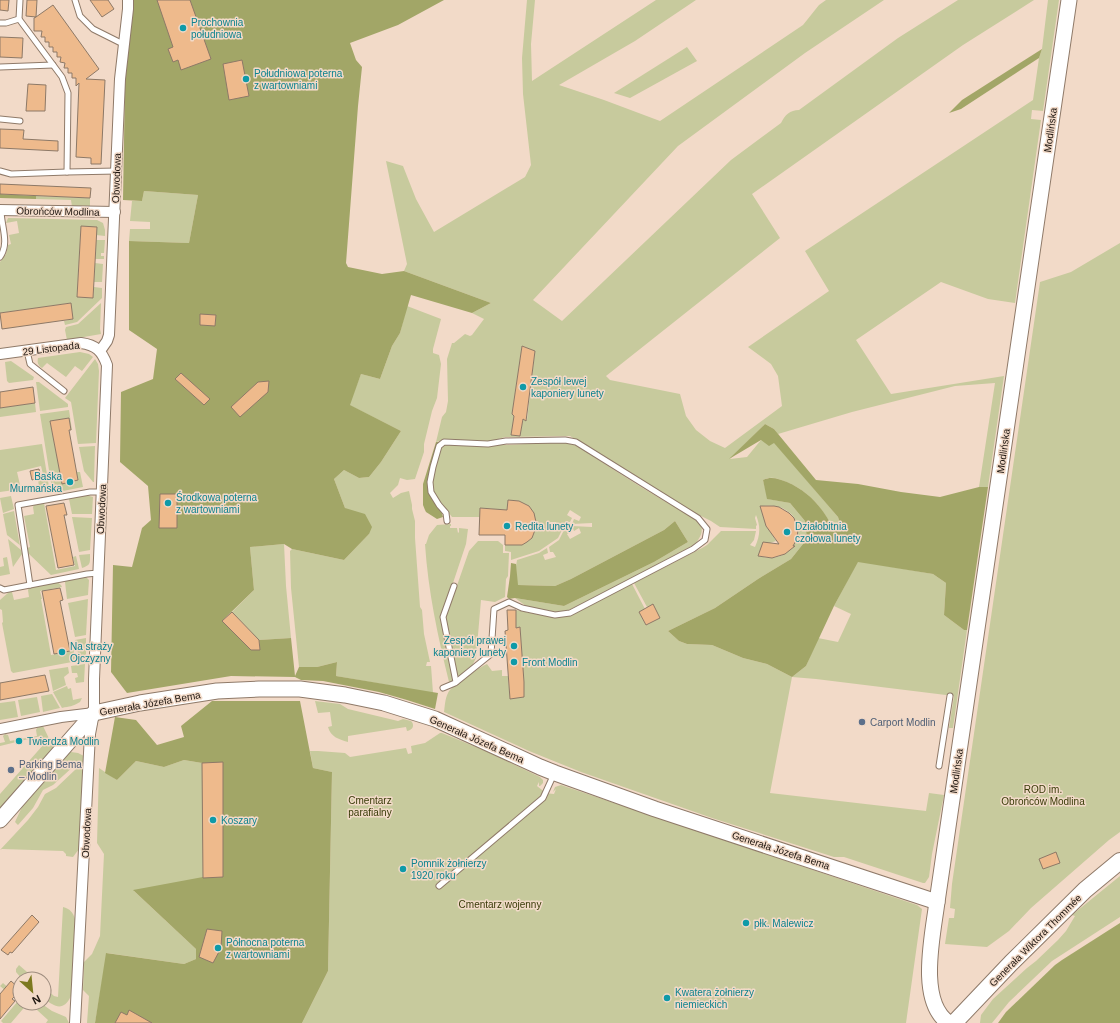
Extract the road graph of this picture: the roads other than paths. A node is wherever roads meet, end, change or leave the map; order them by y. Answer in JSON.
{"nodes":[{"id":1,"x":20,"y":0,"type":"edge"},
{"id":2,"x":75,"y":0,"type":"edge"},
{"id":3,"x":128,"y":0,"type":"edge"},
{"id":4,"x":1068,"y":0,"type":"edge"},
{"id":5,"x":19,"y":19,"type":"junction"},
{"id":6,"x":0,"y":22,"type":"edge"},
{"id":7,"x":123,"y":44,"type":"junction"},
{"id":8,"x":53,"y":65,"type":"junction"},
{"id":9,"x":0,"y":67,"type":"edge"},
{"id":10,"x":0,"y":119,"type":"edge"},
{"id":11,"x":20,"y":121,"type":"dead end"},
{"id":12,"x":0,"y":171,"type":"edge"},
{"id":13,"x":117,"y":171,"type":"junction"},
{"id":14,"x":68,"y":172,"type":"junction"},
{"id":15,"x":0,"y":210,"type":"edge"},
{"id":16,"x":115,"y":212,"type":"junction"},
{"id":17,"x":0,"y":257,"type":"edge"},
{"id":18,"x":100,"y":350,"type":"junction"},
{"id":19,"x":27,"y":351,"type":"junction"},
{"id":20,"x":0,"y":354,"type":"edge"},
{"id":21,"x":64,"y":391,"type":"dead end"},
{"id":22,"x":102,"y":492,"type":"junction"},
{"id":23,"x":447,"y":521,"type":"dead end"},
{"id":24,"x":98,"y":573,"type":"junction"},
{"id":25,"x":30,"y":585,"type":"junction"},
{"id":26,"x":454,"y":586,"type":"dead end"},
{"id":27,"x":0,"y":588,"type":"edge"},
{"id":28,"x":456,"y":682,"type":"junction"},
{"id":29,"x":443,"y":688,"type":"dead end"},
{"id":30,"x":950,"y":696,"type":"dead end"},
{"id":31,"x":94,"y":713,"type":"junction"},
{"id":32,"x":0,"y":729,"type":"edge"},
{"id":33,"x":939,"y":766,"type":"dead end"},
{"id":34,"x":555,"y":773,"type":"junction"},
{"id":35,"x":0,"y":820,"type":"edge"},
{"id":36,"x":1120,"y":861,"type":"edge"},
{"id":37,"x":439,"y":886,"type":"dead end"},
{"id":38,"x":937,"y":902,"type":"junction"},
{"id":39,"x":75,"y":1023,"type":"edge"},
{"id":40,"x":949,"y":1023,"type":"edge"},
{"id":41,"x":954,"y":1023,"type":"edge"}],
"edges":[{"from":1,"to":5,"type":"lane"},
{"from":2,"to":7,"type":"lane"},
{"from":3,"to":7,"type":"street","name":"Obwodowa"},
{"from":4,"to":38,"type":"street","name":"Modlińska"},
{"from":5,"to":6,"type":"lane"},
{"from":5,"to":8,"type":"lane"},
{"from":7,"to":13,"type":"street","name":"Obwodowa"},
{"from":8,"to":9,"type":"lane"},
{"from":8,"to":14,"type":"lane"},
{"from":10,"to":11,"type":"lane"},
{"from":12,"to":14,"type":"lane"},
{"from":13,"to":14,"type":"lane"},
{"from":13,"to":16,"type":"street","name":"Obwodowa"},
{"from":15,"to":16,"type":"street","name":"Obrońców Modlina"},
{"from":15,"to":17,"type":"lane"},
{"from":16,"to":18,"type":"street","name":"Obwodowa"},
{"from":18,"to":19,"type":"street","name":"29 Listopada"},
{"from":18,"to":22,"type":"street","name":"Obwodowa"},
{"from":19,"to":20,"type":"street","name":"29 Listopada"},
{"from":19,"to":21,"type":"lane"},
{"from":22,"to":24,"type":"street","name":"Obwodowa"},
{"from":22,"to":25,"type":"lane"},
{"from":23,"to":28,"type":"lane"},
{"from":24,"to":25,"type":"lane"},
{"from":24,"to":31,"type":"street","name":"Obwodowa"},
{"from":25,"to":27,"type":"lane"},
{"from":26,"to":28,"type":"lane"},
{"from":28,"to":29,"type":"lane"},
{"from":30,"to":33,"type":"lane"},
{"from":31,"to":32,"type":"street","name":"Generała Józefa Bema"},
{"from":31,"to":34,"type":"street","name":"Generała Józefa Bema"},
{"from":31,"to":35,"type":"street"},
{"from":31,"to":39,"type":"street","name":"Obwodowa"},
{"from":34,"to":37,"type":"lane"},
{"from":34,"to":38,"type":"street","name":"Generała Józefa Bema"},
{"from":36,"to":41,"type":"main road","name":"Generała Wiktora Thommée"},
{"from":38,"to":40,"type":"street","name":"Modlińska"}]}
